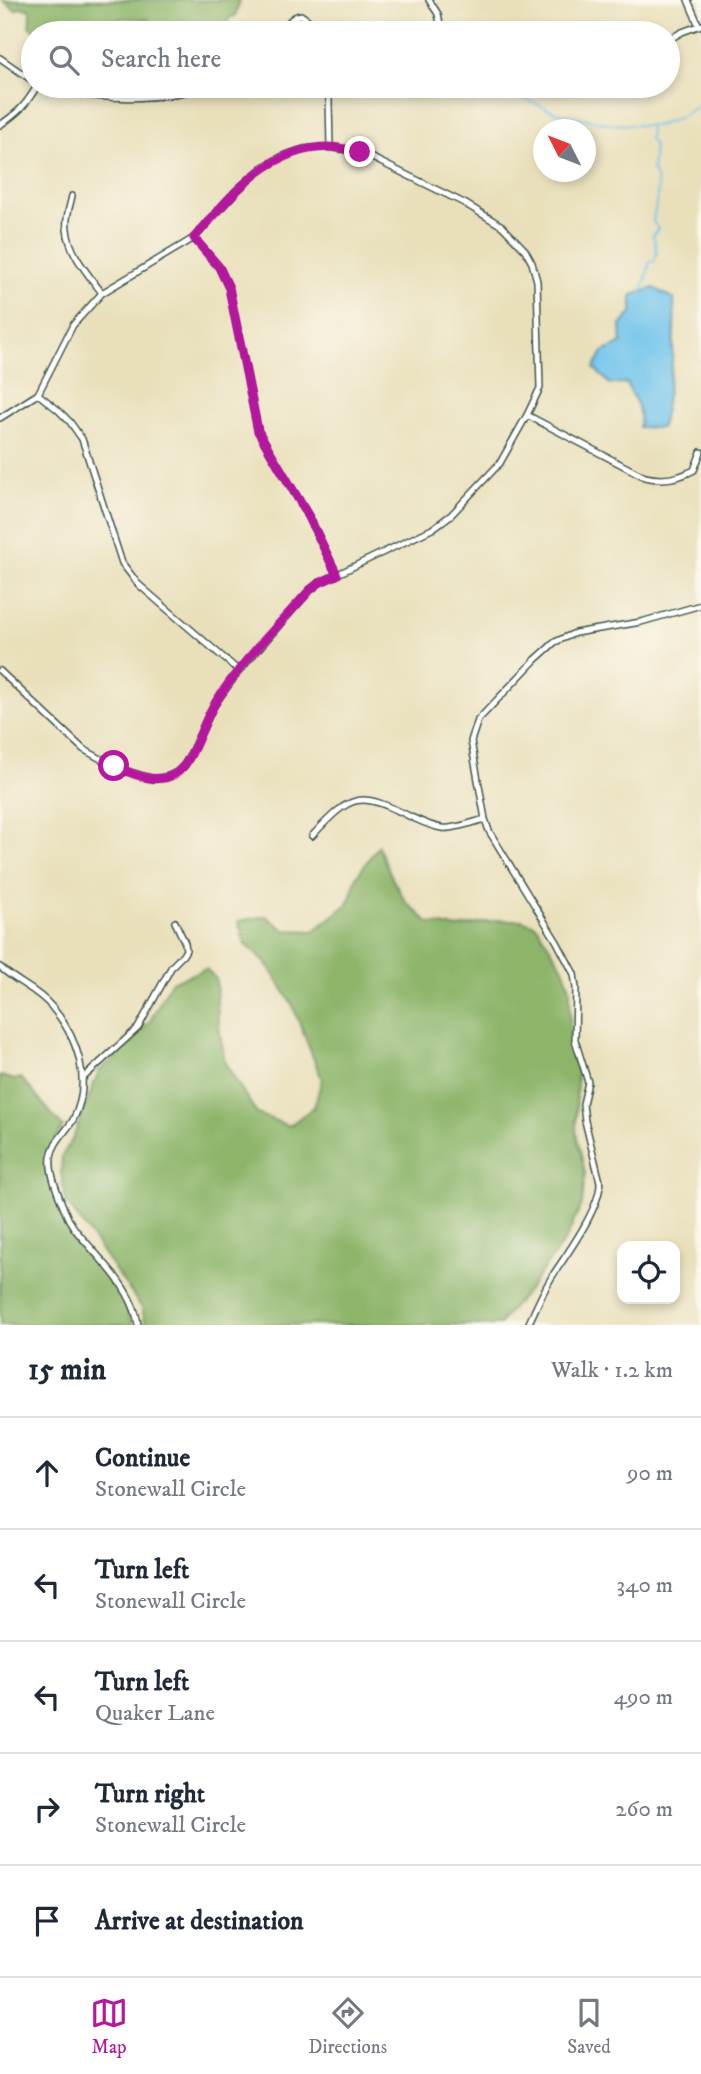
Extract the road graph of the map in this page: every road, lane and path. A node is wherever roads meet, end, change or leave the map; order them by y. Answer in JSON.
{"nodes":[{"id":1,"x":429,"y":0,"type":"edge"},
{"id":2,"x":688,"y":0,"type":"edge"},
{"id":3,"x":288,"y":21,"type":"edge"},
{"id":4,"x":310,"y":21,"type":"edge"},
{"id":5,"x":439,"y":21,"type":"edge"},
{"id":6,"x":700,"y":25,"type":"edge"},
{"id":7,"x":680,"y":33,"type":"edge"},
{"id":8,"x":0,"y":58,"type":"edge"},
{"id":9,"x":21,"y":73,"type":"edge"},
{"id":10,"x":30,"y":98,"type":"edge"},
{"id":11,"x":329,"y":98,"type":"edge"},
{"id":12,"x":0,"y":125,"type":"edge"},
{"id":13,"x":330,"y":147,"type":"junction"},
{"id":14,"x":72,"y":196,"type":"dead end"},
{"id":15,"x":194,"y":238,"type":"junction"},
{"id":16,"x":102,"y":293,"type":"junction"},
{"id":17,"x":38,"y":394,"type":"junction"},
{"id":18,"x":527,"y":415,"type":"junction"},
{"id":19,"x":0,"y":418,"type":"edge"},
{"id":20,"x":701,"y":452,"type":"edge"},
{"id":21,"x":337,"y":575,"type":"junction"},
{"id":22,"x":701,"y":605,"type":"edge"},
{"id":23,"x":0,"y":671,"type":"edge"},
{"id":24,"x":239,"y":671,"type":"junction"},
{"id":25,"x":485,"y":819,"type":"junction"},
{"id":26,"x":312,"y":836,"type":"dead end"},
{"id":27,"x":175,"y":922,"type":"dead end"},
{"id":28,"x":0,"y":967,"type":"edge"},
{"id":29,"x":83,"y":1078,"type":"junction"},
{"id":30,"x":138,"y":1325,"type":"edge"},
{"id":31,"x":528,"y":1325,"type":"edge"}],
"edges":[{"from":1,"to":5,"type":"street"},
{"from":2,"to":6,"type":"street"},
{"from":3,"to":4,"type":"street"},
{"from":6,"to":7,"type":"street"},
{"from":8,"to":9,"type":"street"},
{"from":10,"to":12,"type":"street"},
{"from":11,"to":13,"type":"street"},
{"from":13,"to":15,"type":"street"},
{"from":13,"to":18,"type":"street"},
{"from":14,"to":16,"type":"street"},
{"from":15,"to":16,"type":"street"},
{"from":15,"to":21,"type":"street"},
{"from":16,"to":17,"type":"street"},
{"from":17,"to":19,"type":"street"},
{"from":17,"to":24,"type":"street"},
{"from":18,"to":20,"type":"street"},
{"from":18,"to":21,"type":"street"},
{"from":21,"to":24,"type":"street"},
{"from":22,"to":25,"type":"street"},
{"from":23,"to":24,"type":"street"},
{"from":25,"to":26,"type":"street"},
{"from":25,"to":31,"type":"street"},
{"from":27,"to":29,"type":"street"},
{"from":28,"to":29,"type":"street"},
{"from":29,"to":30,"type":"street"}]}
